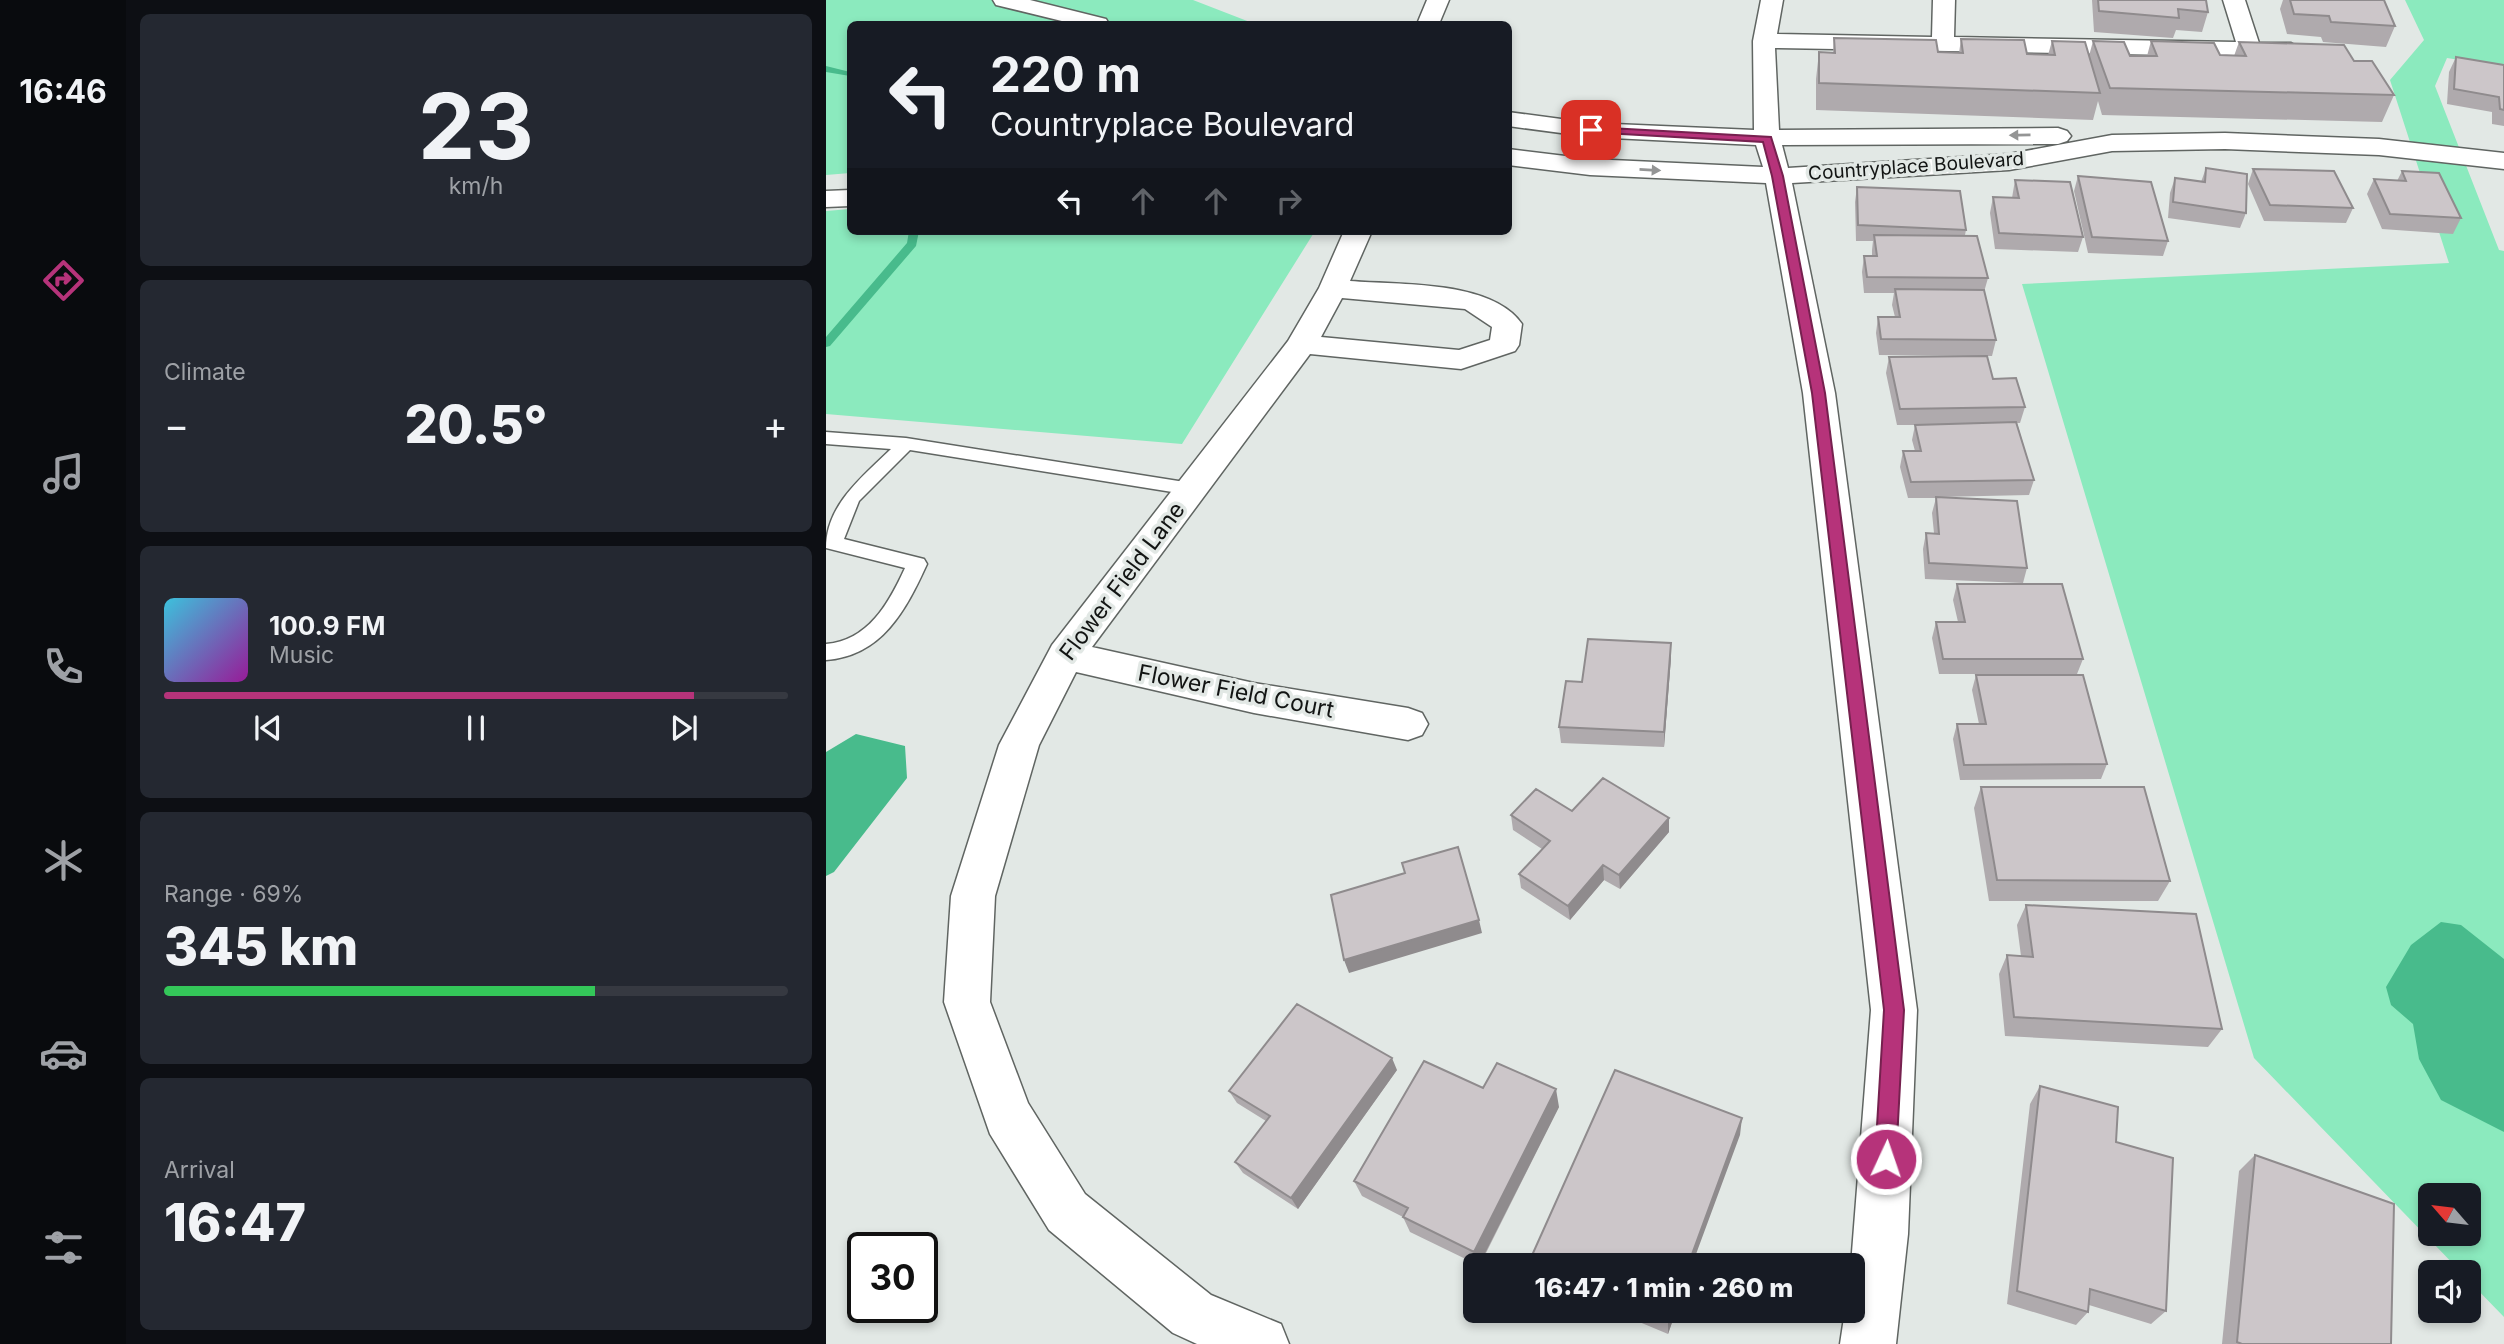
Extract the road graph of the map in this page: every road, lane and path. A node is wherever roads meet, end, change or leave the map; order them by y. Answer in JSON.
{"nodes":[{"id":1,"x":1004,"y":0,"type":"edge"},
{"id":2,"x":1438,"y":0,"type":"edge"},
{"id":3,"x":1772,"y":0,"type":"edge"},
{"id":4,"x":1944,"y":0,"type":"edge"},
{"id":5,"x":2234,"y":0,"type":"edge"},
{"id":6,"x":1086,"y":21,"type":"edge"},
{"id":7,"x":1429,"y":21,"type":"edge"},
{"id":8,"x":1764,"y":41,"type":"junction"},
{"id":9,"x":1942,"y":43,"type":"junction"},
{"id":10,"x":2249,"y":48,"type":"junction"},
{"id":11,"x":2317,"y":51,"type":"edge"},
{"id":12,"x":1512,"y":119,"type":"edge"},
{"id":13,"x":1767,"y":139,"type":"junction"},
{"id":14,"x":2112,"y":143,"type":"junction"},
{"id":15,"x":1512,"y":158,"type":"edge"},
{"id":16,"x":2504,"y":160,"type":"edge"},
{"id":17,"x":1778,"y":176,"type":"junction"},
{"id":18,"x":847,"y":198,"type":"edge"},
{"id":19,"x":826,"y":199,"type":"edge"},
{"id":20,"x":1356,"y":235,"type":"edge"},
{"id":21,"x":1333,"y":288,"type":"junction"},
{"id":22,"x":1303,"y":344,"type":"junction"},
{"id":23,"x":826,"y":438,"type":"edge"},
{"id":24,"x":906,"y":444,"type":"junction"},
{"id":25,"x":1191,"y":489,"type":"junction"},
{"id":26,"x":830,"y":542,"type":"edge"},
{"id":27,"x":826,"y":652,"type":"edge"},
{"id":28,"x":1065,"y":655,"type":"junction"},
{"id":29,"x":1408,"y":724,"type":"dead end"},
{"id":30,"x":1261,"y":1344,"type":"edge"},
{"id":31,"x":1868,"y":1344,"type":"edge"}],
"edges":[{"from":1,"to":6,"type":"street"},
{"from":2,"to":7,"type":"street"},
{"from":3,"to":8,"type":"street"},
{"from":4,"to":9,"type":"street"},
{"from":5,"to":10,"type":"street"},
{"from":8,"to":9,"type":"street"},
{"from":8,"to":13,"type":"street"},
{"from":9,"to":10,"type":"street"},
{"from":10,"to":11,"type":"street"},
{"from":12,"to":13,"type":"street","name":"Countryplace Boulevard"},
{"from":14,"to":13,"type":"street","name":"Countryplace Boulevard","one_way":true},
{"from":13,"to":17,"type":"street"},
{"from":14,"to":16,"type":"street","name":"Countryplace Boulevard"},
{"from":14,"to":17,"type":"street","name":"Countryplace Boulevard"},
{"from":15,"to":17,"type":"street","name":"Countryplace Boulevard","one_way":true},
{"from":17,"to":31,"type":"street"},
{"from":18,"to":19,"type":"street"},
{"from":20,"to":21,"type":"street","name":"Flower Field Lane"},
{"from":21,"to":22,"type":"street","name":"Flower Field Lane"},
{"from":21,"to":22,"type":"street"},
{"from":22,"to":25,"type":"street","name":"Flower Field Lane"},
{"from":23,"to":24,"type":"lane"},
{"from":24,"to":25,"type":"lane"},
{"from":24,"to":26,"type":"lane"},
{"from":25,"to":28,"type":"street","name":"Flower Field Lane"},
{"from":26,"to":27,"type":"lane"},
{"from":28,"to":29,"type":"street","name":"Flower Field Court"},
{"from":28,"to":30,"type":"street","name":"Flower Field Lane"}]}
